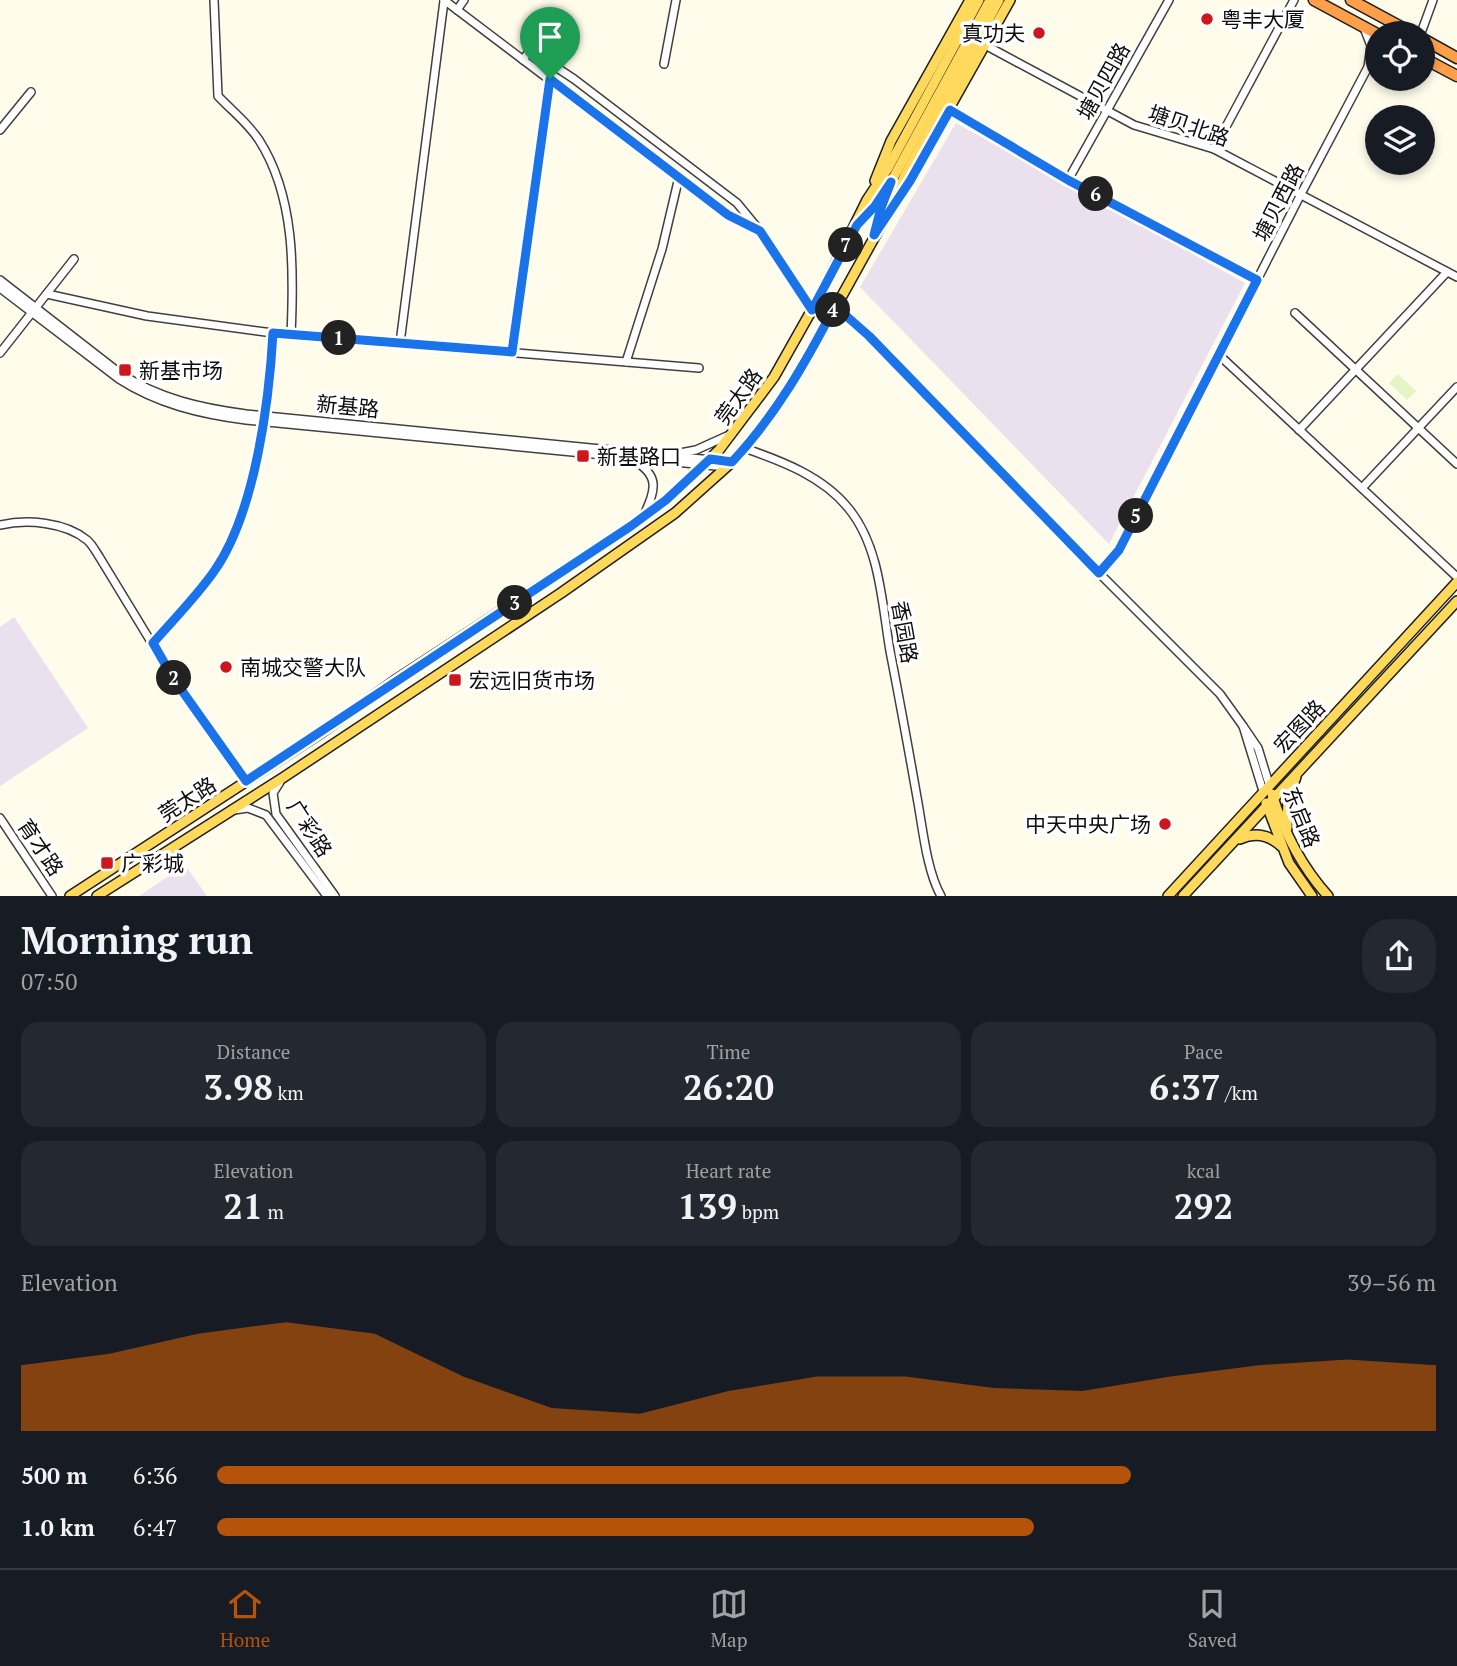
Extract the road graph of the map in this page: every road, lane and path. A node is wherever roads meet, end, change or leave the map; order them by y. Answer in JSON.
{"nodes":[{"id":1,"x":214,"y":0,"type":"edge"},
{"id":2,"x":444,"y":0,"type":"edge"},
{"id":3,"x":464,"y":0,"type":"edge"},
{"id":4,"x":676,"y":0,"type":"edge"},
{"id":5,"x":970,"y":0,"type":"edge"},
{"id":6,"x":979,"y":0,"type":"edge"},
{"id":7,"x":990,"y":0,"type":"edge"},
{"id":8,"x":999,"y":0,"type":"edge"},
{"id":9,"x":1010,"y":0,"type":"edge"},
{"id":10,"x":1169,"y":0,"type":"edge"},
{"id":11,"x":1294,"y":0,"type":"edge"},
{"id":12,"x":1314,"y":0,"type":"edge"},
{"id":13,"x":1351,"y":0,"type":"edge"},
{"id":14,"x":1433,"y":0,"type":"edge"},
{"id":15,"x":457,"y":10,"type":"junction"},
{"id":16,"x":1390,"y":21,"type":"edge"},
{"id":17,"x":1425,"y":21,"type":"edge"},
{"id":18,"x":1362,"y":26,"type":"junction"},
{"id":19,"x":1365,"y":28,"type":"edge"},
{"id":20,"x":1365,"y":33,"type":"edge"},
{"id":21,"x":985,"y":45,"type":"junction"},
{"id":22,"x":1435,"y":46,"type":"edge"},
{"id":23,"x":1457,"y":58,"type":"edge"},
{"id":24,"x":523,"y":60,"type":"junction"},
{"id":25,"x":664,"y":64,"type":"dead end"},
{"id":26,"x":1435,"y":64,"type":"edge"},
{"id":27,"x":1365,"y":73,"type":"edge"},
{"id":28,"x":1457,"y":76,"type":"edge"},
{"id":29,"x":550,"y":79,"type":"junction"},
{"id":30,"x":31,"y":92,"type":"dead end"},
{"id":31,"x":950,"y":110,"type":"junction"},
{"id":32,"x":1106,"y":112,"type":"junction"},
{"id":33,"x":0,"y":130,"type":"edge"},
{"id":34,"x":1214,"y":149,"type":"junction"},
{"id":35,"x":678,"y":177,"type":"junction"},
{"id":36,"x":1068,"y":180,"type":"junction"},
{"id":37,"x":891,"y":182,"type":"junction"},
{"id":38,"x":1301,"y":194,"type":"junction"},
{"id":39,"x":867,"y":200,"type":"junction"},
{"id":40,"x":889,"y":211,"type":"junction"},
{"id":41,"x":857,"y":225,"type":"junction"},
{"id":42,"x":760,"y":231,"type":"junction"},
{"id":43,"x":874,"y":235,"type":"junction"},
{"id":44,"x":74,"y":259,"type":"dead end"},
{"id":45,"x":1447,"y":272,"type":"junction"},
{"id":46,"x":1457,"y":277,"type":"edge"},
{"id":47,"x":0,"y":280,"type":"edge"},
{"id":48,"x":1257,"y":280,"type":"junction"},
{"id":49,"x":0,"y":288,"type":"edge"},
{"id":50,"x":47,"y":294,"type":"junction"},
{"id":51,"x":835,"y":306,"type":"junction"},
{"id":52,"x":812,"y":310,"type":"junction"},
{"id":53,"x":34,"y":311,"type":"junction"},
{"id":54,"x":1295,"y":313,"type":"dead end"},
{"id":55,"x":273,"y":333,"type":"junction"},
{"id":56,"x":291,"y":334,"type":"junction"},
{"id":57,"x":400,"y":343,"type":"junction"},
{"id":58,"x":512,"y":352,"type":"junction"},
{"id":59,"x":0,"y":353,"type":"edge"},
{"id":60,"x":1219,"y":355,"type":"junction"},
{"id":61,"x":626,"y":362,"type":"junction"},
{"id":62,"x":699,"y":369,"type":"dead end"},
{"id":63,"x":1356,"y":369,"type":"junction"},
{"id":64,"x":1457,"y":387,"type":"edge"},
{"id":65,"x":264,"y":418,"type":"junction"},
{"id":66,"x":1419,"y":428,"type":"junction"},
{"id":67,"x":1299,"y":430,"type":"junction"},
{"id":68,"x":735,"y":431,"type":"junction"},
{"id":69,"x":744,"y":448,"type":"junction"},
{"id":70,"x":669,"y":454,"type":"junction"},
{"id":71,"x":626,"y":456,"type":"junction"},
{"id":72,"x":708,"y":462,"type":"junction"},
{"id":73,"x":729,"y":464,"type":"junction"},
{"id":74,"x":1457,"y":464,"type":"edge"},
{"id":75,"x":1362,"y":488,"type":"junction"},
{"id":76,"x":643,"y":518,"type":"junction"},
{"id":77,"x":0,"y":525,"type":"edge"},
{"id":78,"x":1099,"y":573,"type":"junction"},
{"id":79,"x":1457,"y":579,"type":"edge"},
{"id":80,"x":1457,"y":601,"type":"edge"},
{"id":81,"x":153,"y":643,"type":"junction"},
{"id":82,"x":1300,"y":769,"type":"junction"},
{"id":83,"x":284,"y":777,"type":"junction"},
{"id":84,"x":246,"y":781,"type":"junction"},
{"id":85,"x":1266,"y":788,"type":"junction"},
{"id":86,"x":1270,"y":802,"type":"junction"},
{"id":87,"x":233,"y":810,"type":"junction"},
{"id":88,"x":0,"y":818,"type":"edge"},
{"id":89,"x":1288,"y":837,"type":"junction"},
{"id":90,"x":1233,"y":842,"type":"junction"},
{"id":91,"x":1282,"y":848,"type":"junction"},
{"id":92,"x":936,"y":887,"type":"junction"},
{"id":93,"x":52,"y":896,"type":"edge"},
{"id":94,"x":70,"y":896,"type":"edge"},
{"id":95,"x":97,"y":896,"type":"edge"},
{"id":96,"x":327,"y":896,"type":"edge"},
{"id":97,"x":335,"y":896,"type":"edge"},
{"id":98,"x":935,"y":896,"type":"edge"},
{"id":99,"x":941,"y":896,"type":"edge"},
{"id":100,"x":1168,"y":896,"type":"edge"},
{"id":101,"x":1183,"y":896,"type":"edge"},
{"id":102,"x":1312,"y":896,"type":"edge"},
{"id":103,"x":1328,"y":896,"type":"edge"}],
"edges":[{"from":1,"to":56,"type":"street"},
{"from":2,"to":15,"type":"street"},
{"from":2,"to":57,"type":"street"},
{"from":3,"to":15,"type":"street"},
{"from":4,"to":25,"type":"street"},
{"from":5,"to":39,"type":"main road"},
{"from":6,"to":39,"type":"main road","name":"莞太路"},
{"from":7,"to":37,"type":"main road"},
{"from":8,"to":40,"type":"main road","name":"莞太路"},
{"from":9,"to":21,"type":"main road"},
{"from":10,"to":32,"type":"street","name":"塘贝四路"},
{"from":11,"to":34,"type":"street"},
{"from":12,"to":18,"type":"highway"},
{"from":13,"to":16,"type":"highway"},
{"from":14,"to":17,"type":"street"},
{"from":15,"to":24,"type":"street"},
{"from":18,"to":19,"type":"highway"},
{"from":18,"to":20,"type":"street"},
{"from":21,"to":31,"type":"main road"},
{"from":21,"to":32,"type":"street","name":"塘贝北路"},
{"from":22,"to":23,"type":"highway"},
{"from":24,"to":29,"type":"street"},
{"from":24,"to":42,"type":"street"},
{"from":26,"to":28,"type":"highway"},
{"from":27,"to":38,"type":"street","name":"塘贝西路"},
{"from":29,"to":35,"type":"street"},
{"from":29,"to":58,"type":"street"},
{"from":30,"to":33,"type":"street"},
{"from":31,"to":36,"type":"street"},
{"from":31,"to":40,"type":"main road"},
{"from":32,"to":34,"type":"street","name":"塘贝北路"},
{"from":32,"to":36,"type":"street","name":"塘贝四路"},
{"from":34,"to":38,"type":"street","name":"塘贝北路"},
{"from":35,"to":42,"type":"street"},
{"from":35,"to":61,"type":"street"},
{"from":36,"to":48,"type":"street"},
{"from":37,"to":41,"type":"main road"},
{"from":37,"to":43,"type":"main road"},
{"from":38,"to":45,"type":"street","name":"塘贝北路"},
{"from":38,"to":48,"type":"street","name":"塘贝西路"},
{"from":39,"to":41,"type":"main road","name":"莞太路"},
{"from":40,"to":43,"type":"main road","name":"莞太路"},
{"from":41,"to":52,"type":"main road","name":"莞太路"},
{"from":42,"to":52,"type":"street"},
{"from":43,"to":51,"type":"main road","name":"莞太路"},
{"from":44,"to":50,"type":"street"},
{"from":45,"to":46,"type":"street","name":"塘贝北路"},
{"from":45,"to":63,"type":"street"},
{"from":47,"to":53,"type":"street","name":"新基路"},
{"from":48,"to":60,"type":"street","name":"塘贝西路"},
{"from":49,"to":53,"type":"street","name":"新基路"},
{"from":50,"to":53,"type":"street"},
{"from":50,"to":55,"type":"street"},
{"from":51,"to":69,"type":"main road","name":"莞太路"},
{"from":51,"to":78,"type":"street"},
{"from":52,"to":68,"type":"main road","name":"莞太路"},
{"from":53,"to":59,"type":"street"},
{"from":53,"to":65,"type":"street","name":"新基路"},
{"from":54,"to":63,"type":"street"},
{"from":55,"to":56,"type":"street"},
{"from":55,"to":65,"type":"street"},
{"from":56,"to":57,"type":"street"},
{"from":57,"to":58,"type":"street"},
{"from":58,"to":61,"type":"street"},
{"from":60,"to":67,"type":"street"},
{"from":60,"to":78,"type":"street","name":"塘贝西路"},
{"from":61,"to":62,"type":"street"},
{"from":63,"to":66,"type":"street"},
{"from":63,"to":67,"type":"street"},
{"from":64,"to":66,"type":"street"},
{"from":65,"to":70,"type":"street","name":"新基路"},
{"from":65,"to":71,"type":"street","name":"新基路"},
{"from":65,"to":81,"type":"street"},
{"from":66,"to":74,"type":"street"},
{"from":66,"to":75,"type":"street"},
{"from":67,"to":75,"type":"street"},
{"from":68,"to":70,"type":"street"},
{"from":68,"to":72,"type":"main road","name":"莞太路"},
{"from":69,"to":73,"type":"main road","name":"莞太路"},
{"from":69,"to":92,"type":"street","name":"香园路"},
{"from":70,"to":72,"type":"street","name":"新基路"},
{"from":71,"to":72,"type":"street","name":"新基路"},
{"from":71,"to":76,"type":"street"},
{"from":72,"to":73,"type":"street","name":"新基路"},
{"from":72,"to":76,"type":"main road","name":"莞太路"},
{"from":73,"to":83,"type":"main road","name":"莞太路"},
{"from":75,"to":79,"type":"street"},
{"from":76,"to":84,"type":"main road","name":"莞太路"},
{"from":77,"to":81,"type":"street"},
{"from":78,"to":85,"type":"street"},
{"from":79,"to":85,"type":"main road","name":"宏图路"},
{"from":80,"to":82,"type":"main road","name":"宏图路"},
{"from":81,"to":84,"type":"street"},
{"from":82,"to":86,"type":"main road","name":"宏图路"},
{"from":82,"to":89,"type":"main road"},
{"from":83,"to":87,"type":"main road","name":"莞太路"},
{"from":83,"to":97,"type":"street","name":"广彩路"},
{"from":84,"to":94,"type":"main road","name":"莞太路"},
{"from":85,"to":86,"type":"main road"},
{"from":85,"to":100,"type":"main road","name":"宏图路"},
{"from":86,"to":89,"type":"main road","name":"东启路"},
{"from":86,"to":90,"type":"main road","name":"宏图路"},
{"from":86,"to":91,"type":"main road","name":"东启路"},
{"from":87,"to":95,"type":"main road","name":"莞太路"},
{"from":87,"to":96,"type":"street","name":"广彩路"},
{"from":88,"to":93,"type":"street","name":"育才路"},
{"from":89,"to":103,"type":"main road","name":"东启路"},
{"from":90,"to":91,"type":"main road"},
{"from":90,"to":101,"type":"main road","name":"宏图路"},
{"from":91,"to":102,"type":"main road","name":"东启路"},
{"from":92,"to":98,"type":"street","name":"香园路"},
{"from":92,"to":99,"type":"street","name":"香园路"}]}
